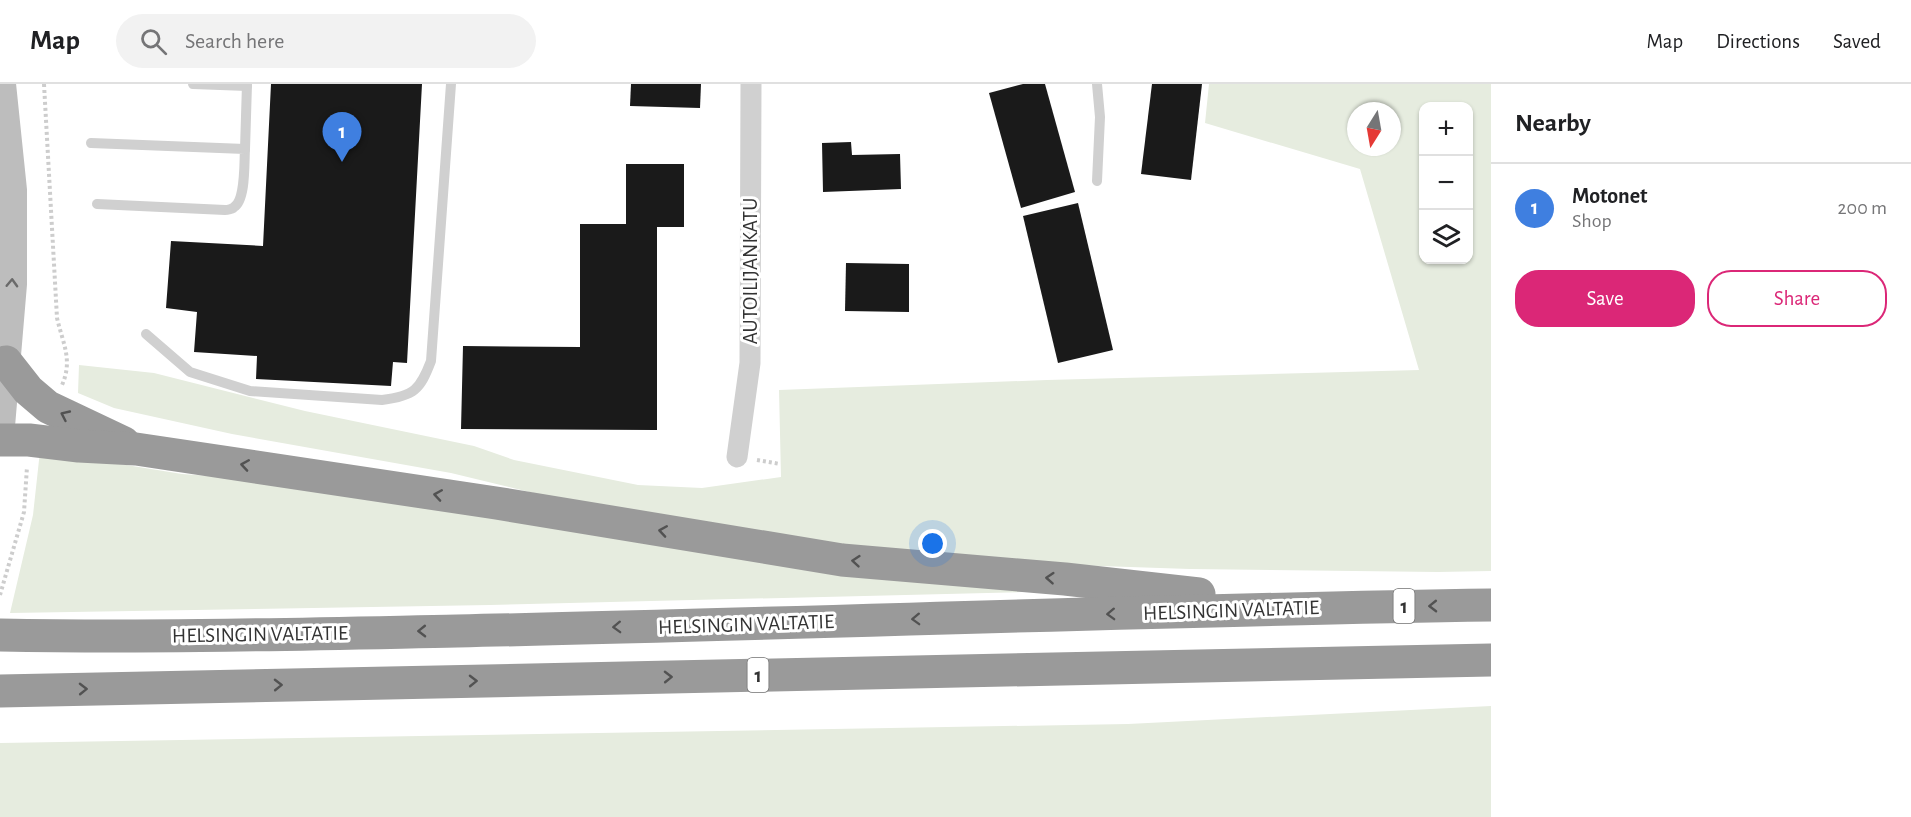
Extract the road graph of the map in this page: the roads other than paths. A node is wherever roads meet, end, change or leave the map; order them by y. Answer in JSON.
{"nodes":[{"id":1,"x":1,"y":84,"type":"edge"},
{"id":2,"x":194,"y":84,"type":"edge"},
{"id":3,"x":451,"y":84,"type":"edge"},
{"id":4,"x":751,"y":84,"type":"edge"},
{"id":5,"x":1097,"y":84,"type":"edge"},
{"id":6,"x":247,"y":85,"type":"edge"},
{"id":7,"x":90,"y":143,"type":"dead end"},
{"id":8,"x":245,"y":148,"type":"junction"},
{"id":9,"x":1097,"y":181,"type":"dead end"},
{"id":10,"x":97,"y":204,"type":"dead end"},
{"id":11,"x":147,"y":334,"type":"dead end"},
{"id":12,"x":6,"y":362,"type":"junction"},
{"id":13,"x":0,"y":426,"type":"edge"},
{"id":14,"x":14,"y":440,"type":"edge"},
{"id":15,"x":136,"y":449,"type":"junction"},
{"id":16,"x":737,"y":457,"type":"dead end"},
{"id":17,"x":1491,"y":605,"type":"edge"},
{"id":18,"x":1317,"y":608,"type":"junction"},
{"id":19,"x":0,"y":635,"type":"edge"},
{"id":20,"x":1491,"y":660,"type":"edge"},
{"id":21,"x":8,"y":692,"type":"edge"}],
"edges":[{"from":12,"to":1,"type":"main road","one_way":true},
{"from":2,"to":6,"type":"lane"},
{"from":3,"to":11,"type":"lane"},
{"from":4,"to":16,"type":"street","name":"AUTOILIJANKATU"},
{"from":5,"to":9,"type":"lane"},
{"from":6,"to":8,"type":"lane"},
{"from":7,"to":8,"type":"lane"},
{"from":8,"to":10,"type":"lane"},
{"from":12,"to":13,"type":"main road"},
{"from":15,"to":12,"type":"highway","one_way":true},
{"from":14,"to":15,"type":"highway"},
{"from":18,"to":15,"type":"highway","one_way":true},
{"from":17,"to":18,"type":"highway","name":"HELSINGIN VALTATIE","number":"1","one_way":true},
{"from":18,"to":19,"type":"highway","name":"HELSINGIN VALTATIE","number":"1","one_way":true},
{"from":21,"to":20,"type":"highway","number":"1","one_way":true}]}
